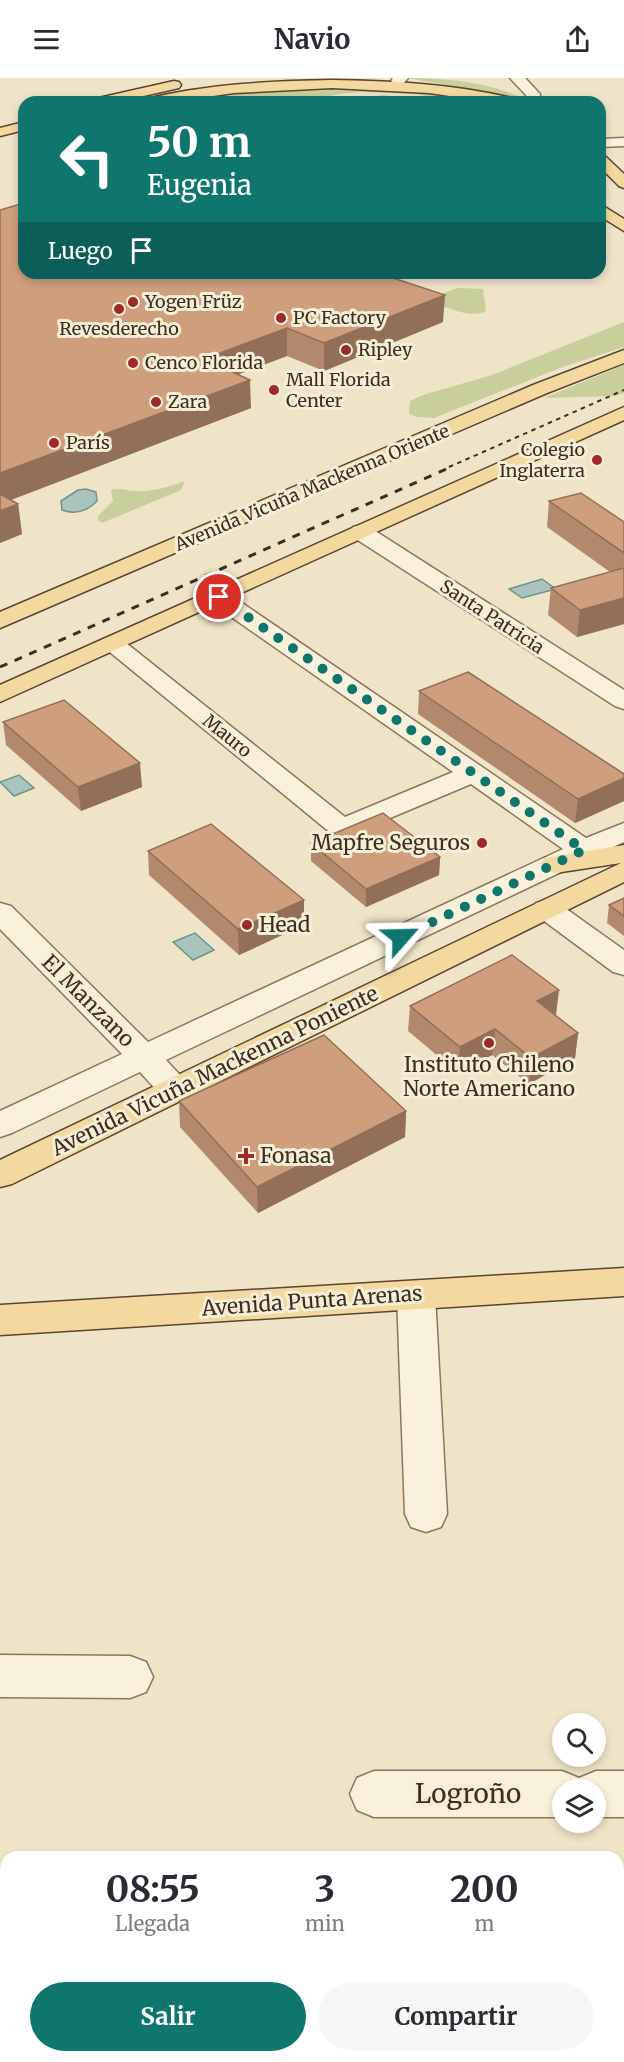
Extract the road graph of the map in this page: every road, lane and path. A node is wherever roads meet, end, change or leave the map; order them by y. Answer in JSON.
{"nodes":[{"id":1,"x":220,"y":78,"type":"edge"},
{"id":2,"x":448,"y":78,"type":"edge"},
{"id":3,"x":383,"y":79,"type":"edge"},
{"id":4,"x":400,"y":80,"type":"edge"},
{"id":5,"x":519,"y":80,"type":"edge"},
{"id":6,"x":499,"y":87,"type":"junction"},
{"id":7,"x":124,"y":96,"type":"edge"},
{"id":8,"x":179,"y":96,"type":"edge"},
{"id":9,"x":489,"y":96,"type":"edge"},
{"id":10,"x":523,"y":96,"type":"edge"},
{"id":11,"x":534,"y":96,"type":"edge"},
{"id":12,"x":18,"y":128,"type":"edge"},
{"id":13,"x":0,"y":132,"type":"edge"},
{"id":14,"x":18,"y":138,"type":"edge"},
{"id":15,"x":0,"y":141,"type":"edge"},
{"id":16,"x":606,"y":142,"type":"edge"},
{"id":17,"x":624,"y":142,"type":"edge"},
{"id":18,"x":606,"y":165,"type":"edge"},
{"id":19,"x":606,"y":178,"type":"edge"},
{"id":20,"x":621,"y":179,"type":"edge"},
{"id":21,"x":606,"y":213,"type":"edge"},
{"id":22,"x":624,"y":226,"type":"edge"},
{"id":23,"x":624,"y":356,"type":"edge"},
{"id":24,"x":624,"y":413,"type":"edge"},
{"id":25,"x":361,"y":532,"type":"junction"},
{"id":26,"x":219,"y":597,"type":"junction"},
{"id":27,"x":0,"y":621,"type":"edge"},
{"id":28,"x":112,"y":644,"type":"junction"},
{"id":29,"x":2,"y":693,"type":"edge"},
{"id":30,"x":624,"y":701,"type":"edge"},
{"id":31,"x":474,"y":773,"type":"junction"},
{"id":32,"x":624,"y":831,"type":"edge"},
{"id":33,"x":584,"y":850,"type":"junction"},
{"id":34,"x":624,"y":854,"type":"edge"},
{"id":35,"x":555,"y":864,"type":"junction"},
{"id":36,"x":624,"y":871,"type":"edge"},
{"id":37,"x":547,"y":909,"type":"junction"},
{"id":38,"x":0,"y":912,"type":"edge"},
{"id":39,"x":624,"y":965,"type":"edge"},
{"id":40,"x":145,"y":1058,"type":"junction"},
{"id":41,"x":177,"y":1090,"type":"junction"},
{"id":42,"x":0,"y":1125,"type":"edge"},
{"id":43,"x":0,"y":1175,"type":"edge"},
{"id":44,"x":624,"y":1282,"type":"edge"},
{"id":45,"x":416,"y":1295,"type":"junction"},
{"id":46,"x":0,"y":1320,"type":"edge"},
{"id":47,"x":426,"y":1514,"type":"dead end"},
{"id":48,"x":0,"y":1676,"type":"edge"},
{"id":49,"x":130,"y":1677,"type":"dead end"},
{"id":50,"x":374,"y":1794,"type":"dead end"},
{"id":51,"x":552,"y":1794,"type":"edge"},
{"id":52,"x":606,"y":1794,"type":"edge"},
{"id":53,"x":624,"y":1794,"type":"edge"}],
"edges":[{"from":1,"to":7,"type":"main road"},
{"from":2,"to":6,"type":"main road"},
{"from":3,"to":4,"type":"main road"},
{"from":3,"to":8,"type":"main road"},
{"from":4,"to":9,"type":"main road"},
{"from":5,"to":6,"type":"street"},
{"from":5,"to":11,"type":"street"},
{"from":6,"to":10,"type":"main road"},
{"from":12,"to":13,"type":"main road"},
{"from":14,"to":15,"type":"main road"},
{"from":16,"to":17,"type":"street"},
{"from":18,"to":20,"type":"main road"},
{"from":19,"to":20,"type":"main road"},
{"from":21,"to":22,"type":"main road"},
{"from":23,"to":27,"type":"main road","name":"Avenida Vicuña Mackenna Oriente"},
{"from":24,"to":25,"type":"main road"},
{"from":25,"to":26,"type":"main road"},
{"from":25,"to":30,"type":"street","name":"Santa Patricia"},
{"from":26,"to":28,"type":"main road"},
{"from":26,"to":31,"type":"street"},
{"from":28,"to":29,"type":"main road"},
{"from":28,"to":31,"type":"street","name":"Mauro"},
{"from":31,"to":33,"type":"street"},
{"from":32,"to":33,"type":"street","name":"Avenida Vicuña Mackenna Poniente"},
{"from":33,"to":35,"type":"street","name":"Avenida Vicuña Mackenna Poniente"},
{"from":34,"to":35,"type":"main road"},
{"from":35,"to":40,"type":"street","name":"Avenida Vicuña Mackenna Poniente"},
{"from":36,"to":37,"type":"main road","name":"Avenida Vicuña Mackenna Poniente"},
{"from":37,"to":39,"type":"street"},
{"from":37,"to":41,"type":"main road","name":"Avenida Vicuña Mackenna Poniente"},
{"from":38,"to":40,"type":"street","name":"El Manzano"},
{"from":40,"to":41,"type":"street","name":"El Manzano"},
{"from":40,"to":42,"type":"street","name":"Avenida Vicuña Mackenna Poniente"},
{"from":41,"to":43,"type":"main road","name":"Avenida Vicuña Mackenna Poniente"},
{"from":44,"to":45,"type":"main road","name":"Avenida Punta Arenas"},
{"from":45,"to":46,"type":"main road","name":"Avenida Punta Arenas"},
{"from":45,"to":47,"type":"street"},
{"from":48,"to":49,"type":"street"},
{"from":50,"to":51,"type":"street","name":"Logroño"},
{"from":52,"to":53,"type":"street"}]}
